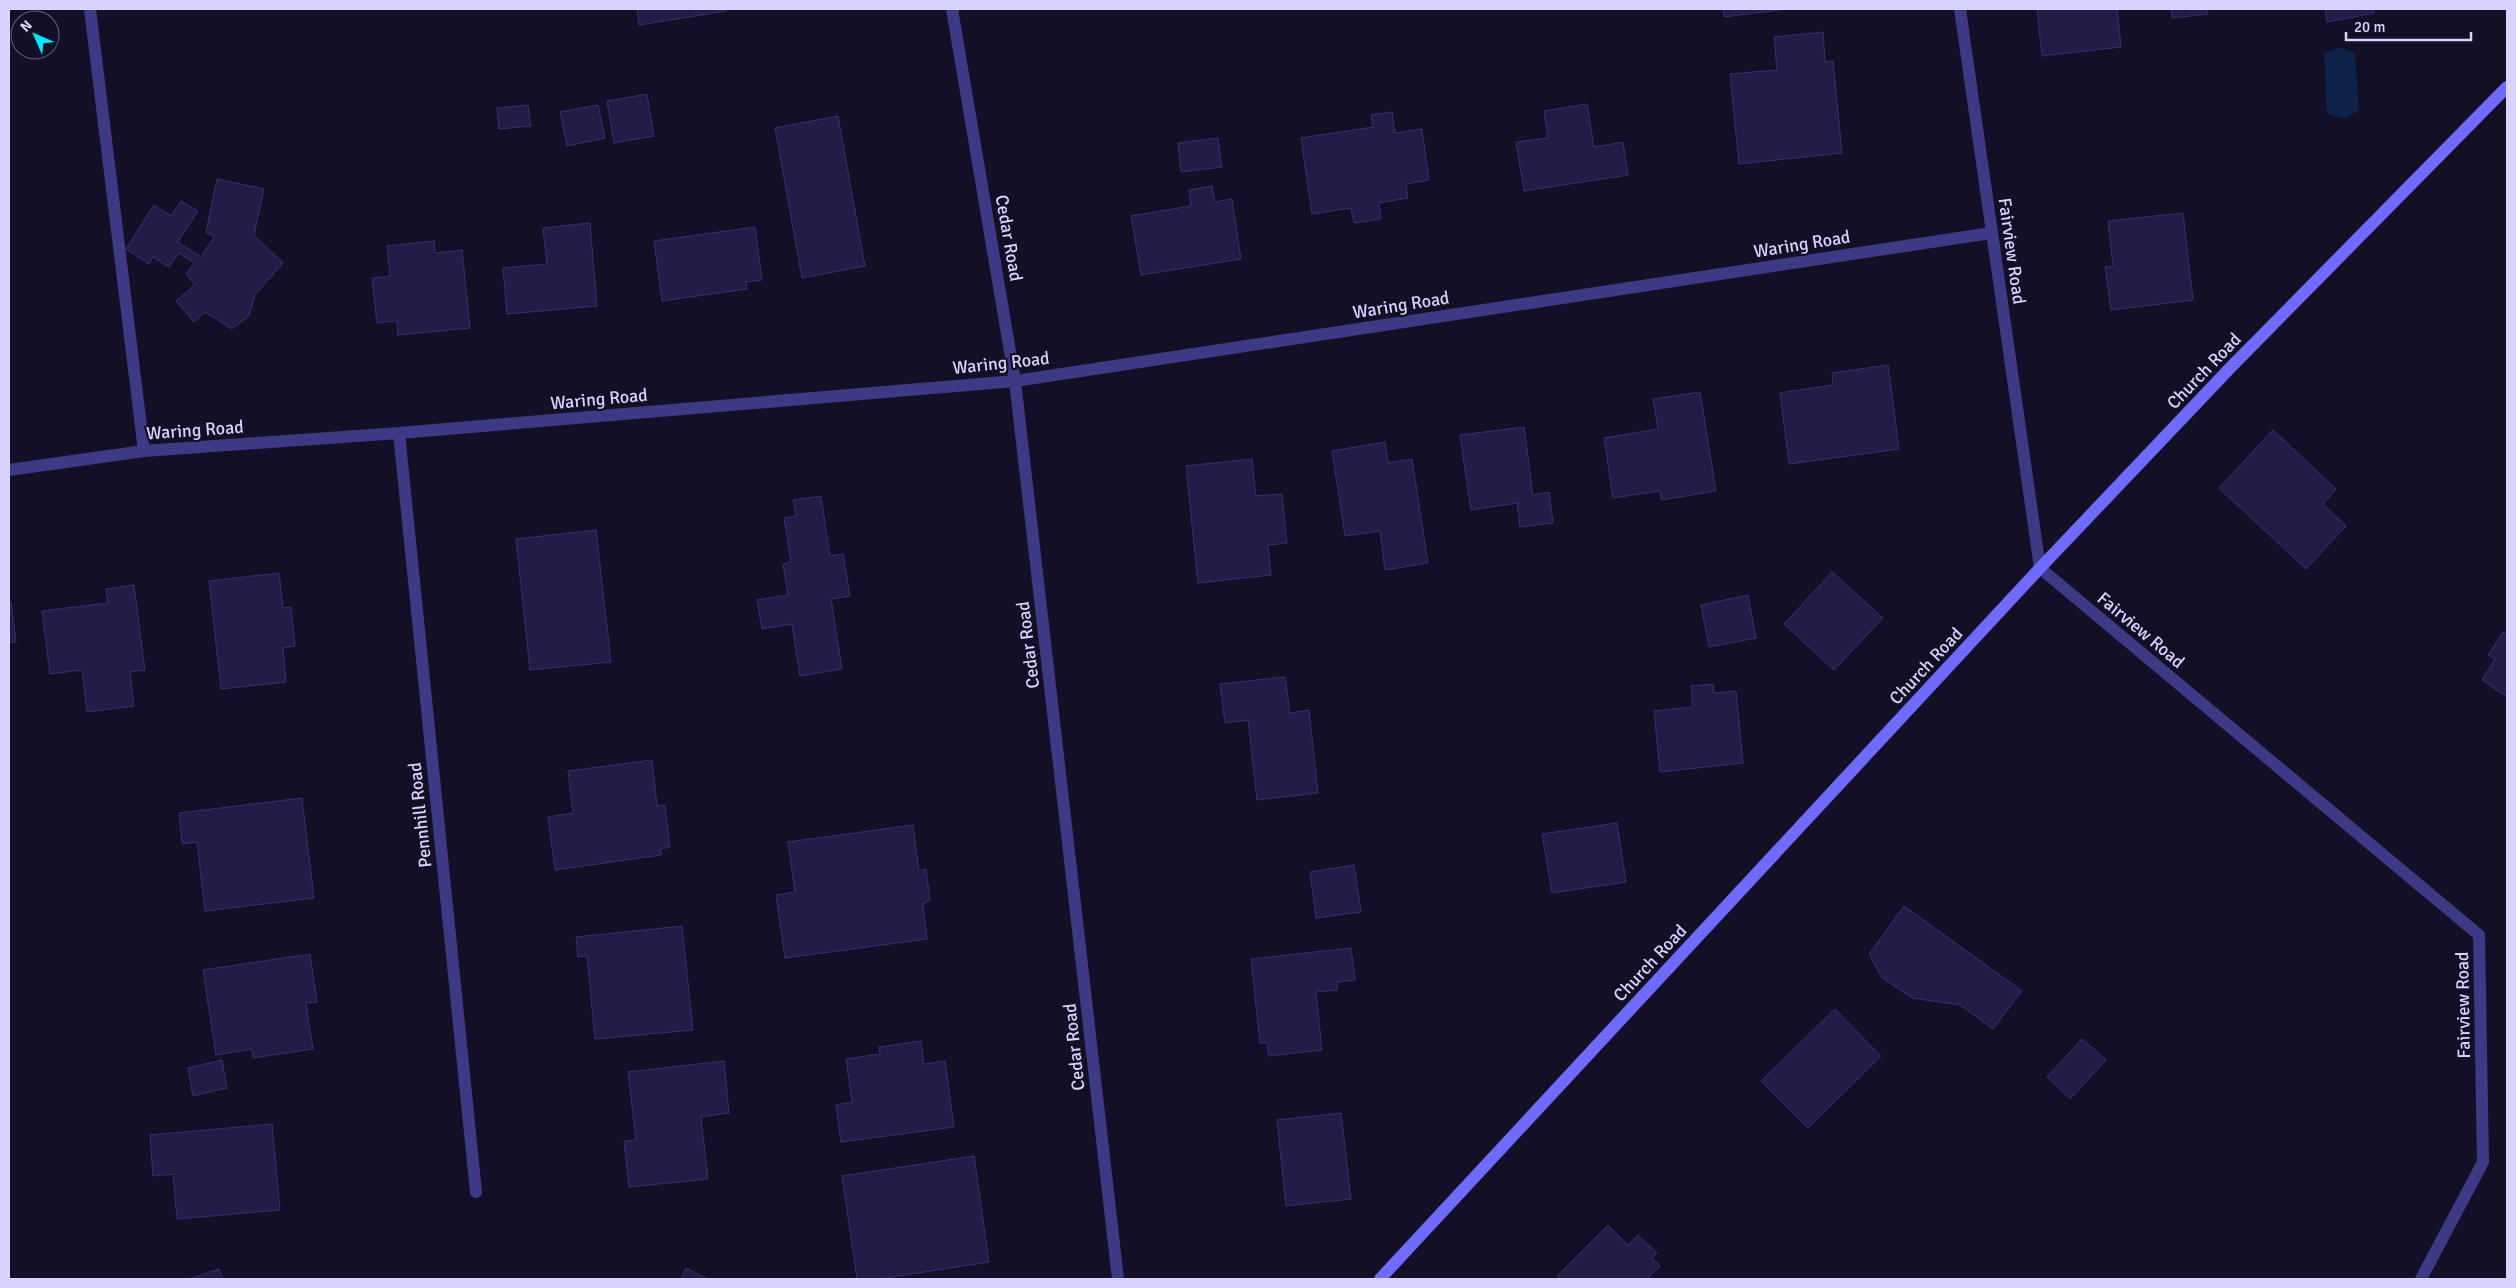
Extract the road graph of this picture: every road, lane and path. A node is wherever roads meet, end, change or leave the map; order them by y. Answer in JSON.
{"nodes":[{"id":1,"x":90,"y":9,"type":"edge"},
{"id":2,"x":952,"y":9,"type":"edge"},
{"id":3,"x":1960,"y":9,"type":"edge"},
{"id":4,"x":2507,"y":87,"type":"edge"},
{"id":5,"x":1991,"y":233,"type":"junction"},
{"id":6,"x":1016,"y":381,"type":"junction"},
{"id":7,"x":399,"y":433,"type":"junction"},
{"id":8,"x":144,"y":451,"type":"junction"},
{"id":9,"x":9,"y":470,"type":"edge"},
{"id":10,"x":2040,"y":568,"type":"junction"},
{"id":11,"x":476,"y":1192,"type":"dead end"},
{"id":12,"x":1118,"y":1279,"type":"edge"},
{"id":13,"x":1380,"y":1279,"type":"edge"},
{"id":14,"x":2421,"y":1279,"type":"edge"}],
"edges":[{"from":1,"to":8,"type":"street"},
{"from":2,"to":6,"type":"street","name":"Cedar Road"},
{"from":3,"to":5,"type":"street","name":"Fairview Road"},
{"from":4,"to":10,"type":"street","name":"Church Road"},
{"from":5,"to":6,"type":"street","name":"Waring Road"},
{"from":5,"to":10,"type":"street","name":"Fairview Road"},
{"from":6,"to":7,"type":"street","name":"Waring Road"},
{"from":6,"to":12,"type":"street","name":"Cedar Road"},
{"from":7,"to":8,"type":"street","name":"Waring Road"},
{"from":7,"to":11,"type":"street","name":"Pennhill Road"},
{"from":8,"to":9,"type":"street","name":"Waring Road"},
{"from":10,"to":13,"type":"street","name":"Church Road"},
{"from":10,"to":14,"type":"street","name":"Fairview Road"}]}
